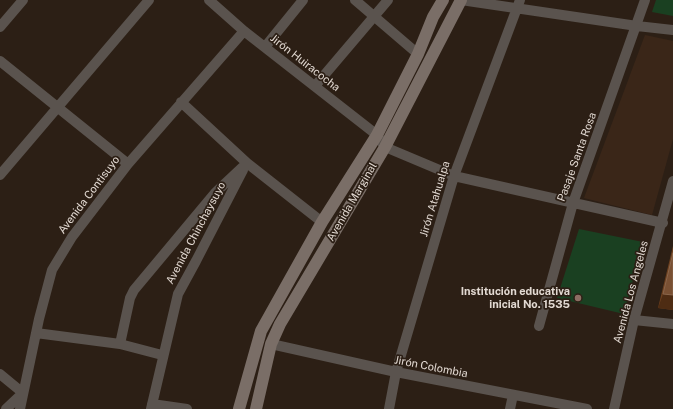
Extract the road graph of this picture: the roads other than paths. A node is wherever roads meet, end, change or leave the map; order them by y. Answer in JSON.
{"nodes":[{"id":1,"x":23,"y":0,"type":"edge"},
{"id":2,"x":149,"y":0,"type":"edge"},
{"id":3,"x":209,"y":0,"type":"edge"},
{"id":4,"x":303,"y":0,"type":"edge"},
{"id":5,"x":354,"y":0,"type":"edge"},
{"id":6,"x":388,"y":0,"type":"edge"},
{"id":7,"x":442,"y":0,"type":"edge"},
{"id":8,"x":461,"y":0,"type":"edge"},
{"id":9,"x":507,"y":0,"type":"edge"},
{"id":10,"x":645,"y":0,"type":"edge"},
{"id":11,"x":518,"y":4,"type":"edge"},
{"id":12,"x":374,"y":17,"type":"junction"},
{"id":13,"x":637,"y":26,"type":"junction"},
{"id":14,"x":0,"y":27,"type":"edge"},
{"id":15,"x":673,"y":30,"type":"edge"},
{"id":16,"x":244,"y":31,"type":"junction"},
{"id":17,"x":265,"y":47,"type":"junction"},
{"id":18,"x":418,"y":54,"type":"junction"},
{"id":19,"x":0,"y":61,"type":"edge"},
{"id":20,"x":316,"y":86,"type":"junction"},
{"id":21,"x":181,"y":102,"type":"junction"},
{"id":22,"x":58,"y":107,"type":"junction"},
{"id":23,"x":377,"y":135,"type":"junction"},
{"id":24,"x":385,"y":147,"type":"junction"},
{"id":25,"x":247,"y":163,"type":"junction"},
{"id":26,"x":128,"y":164,"type":"junction"},
{"id":27,"x":0,"y":176,"type":"edge"},
{"id":28,"x":454,"y":176,"type":"junction"},
{"id":29,"x":673,"y":181,"type":"edge"},
{"id":30,"x":573,"y":203,"type":"junction"},
{"id":31,"x":322,"y":222,"type":"junction"},
{"id":32,"x":663,"y":223,"type":"junction"},
{"id":33,"x":634,"y":320,"type":"junction"},
{"id":34,"x":673,"y":324,"type":"edge"},
{"id":35,"x":539,"y":326,"type":"dead end"},
{"id":36,"x":36,"y":333,"type":"junction"},
{"id":37,"x":120,"y":344,"type":"junction"},
{"id":38,"x":271,"y":344,"type":"junction"},
{"id":39,"x":162,"y":355,"type":"junction"},
{"id":40,"x":396,"y":372,"type":"junction"},
{"id":41,"x":0,"y":374,"type":"edge"},
{"id":42,"x":23,"y":393,"type":"junction"},
{"id":43,"x":513,"y":395,"type":"junction"},
{"id":44,"x":151,"y":406,"type":"edge"},
{"id":45,"x":6,"y":409,"type":"edge"},
{"id":46,"x":20,"y":409,"type":"edge"},
{"id":47,"x":187,"y":409,"type":"edge"},
{"id":48,"x":239,"y":409,"type":"edge"},
{"id":49,"x":256,"y":409,"type":"edge"},
{"id":50,"x":389,"y":409,"type":"edge"},
{"id":51,"x":510,"y":409,"type":"edge"},
{"id":52,"x":587,"y":409,"type":"edge"},
{"id":53,"x":614,"y":409,"type":"edge"}],
"edges":[{"from":1,"to":14,"type":"street"},
{"from":2,"to":22,"type":"street"},
{"from":3,"to":16,"type":"street","name":"Jirón Huiracocha"},
{"from":4,"to":17,"type":"street"},
{"from":5,"to":12,"type":"street"},
{"from":6,"to":12,"type":"street"},
{"from":7,"to":18,"type":"main road","name":"Avenida Marginal"},
{"from":8,"to":11,"type":"street"},
{"from":8,"to":24,"type":"main road","name":"Avenida Marginal"},
{"from":9,"to":11,"type":"street"},
{"from":10,"to":13,"type":"street","name":"Pasaje Santa Rosa"},
{"from":11,"to":13,"type":"street"},
{"from":11,"to":28,"type":"street","name":"Jirón Atahualpa"},
{"from":12,"to":18,"type":"street"},
{"from":12,"to":20,"type":"street"},
{"from":13,"to":15,"type":"street"},
{"from":13,"to":30,"type":"street","name":"Pasaje Santa Rosa"},
{"from":16,"to":17,"type":"street","name":"Jirón Huiracocha"},
{"from":16,"to":21,"type":"street","name":"Avenida Contisuyo"},
{"from":17,"to":20,"type":"street","name":"Jirón Huiracocha"},
{"from":18,"to":23,"type":"main road","name":"Avenida Marginal"},
{"from":19,"to":22,"type":"street"},
{"from":20,"to":23,"type":"street","name":"Jirón Huiracocha"},
{"from":21,"to":25,"type":"street"},
{"from":21,"to":26,"type":"street","name":"Avenida Contisuyo"},
{"from":22,"to":26,"type":"street"},
{"from":22,"to":27,"type":"street"},
{"from":23,"to":24,"type":"street","name":"Jirón Huiracocha"},
{"from":23,"to":31,"type":"main road","name":"Avenida Marginal"},
{"from":24,"to":28,"type":"street"},
{"from":24,"to":38,"type":"main road","name":"Avenida Marginal"},
{"from":25,"to":31,"type":"street"},
{"from":25,"to":37,"type":"street"},
{"from":25,"to":39,"type":"street","name":"Avenida Chinchaysuyo"},
{"from":26,"to":36,"type":"street","name":"Avenida Contisuyo"},
{"from":28,"to":30,"type":"street"},
{"from":28,"to":40,"type":"street","name":"Jirón Atahualpa"},
{"from":29,"to":32,"type":"street","name":"Avenida Los Angeles"},
{"from":30,"to":32,"type":"street"},
{"from":30,"to":35,"type":"street","name":"Pasaje Santa Rosa"},
{"from":31,"to":48,"type":"main road","name":"Avenida Marginal"},
{"from":32,"to":33,"type":"street","name":"Avenida Los Angeles"},
{"from":33,"to":34,"type":"street"},
{"from":33,"to":53,"type":"street","name":"Avenida Los Angeles"},
{"from":36,"to":37,"type":"street"},
{"from":36,"to":42,"type":"street","name":"Avenida Contisuyo"},
{"from":37,"to":39,"type":"street"},
{"from":38,"to":40,"type":"street","name":"Jirón Colombia"},
{"from":38,"to":49,"type":"main road","name":"Avenida Marginal"},
{"from":39,"to":44,"type":"street","name":"Avenida Chinchaysuyo"},
{"from":40,"to":43,"type":"street","name":"Jirón Colombia"},
{"from":40,"to":50,"type":"street","name":"Jirón Atahualpa"},
{"from":41,"to":42,"type":"street"},
{"from":42,"to":45,"type":"street"},
{"from":42,"to":46,"type":"street","name":"Avenida Contisuyo"},
{"from":43,"to":51,"type":"street"},
{"from":43,"to":52,"type":"street","name":"Jirón Colombia"},
{"from":44,"to":47,"type":"street"}]}
